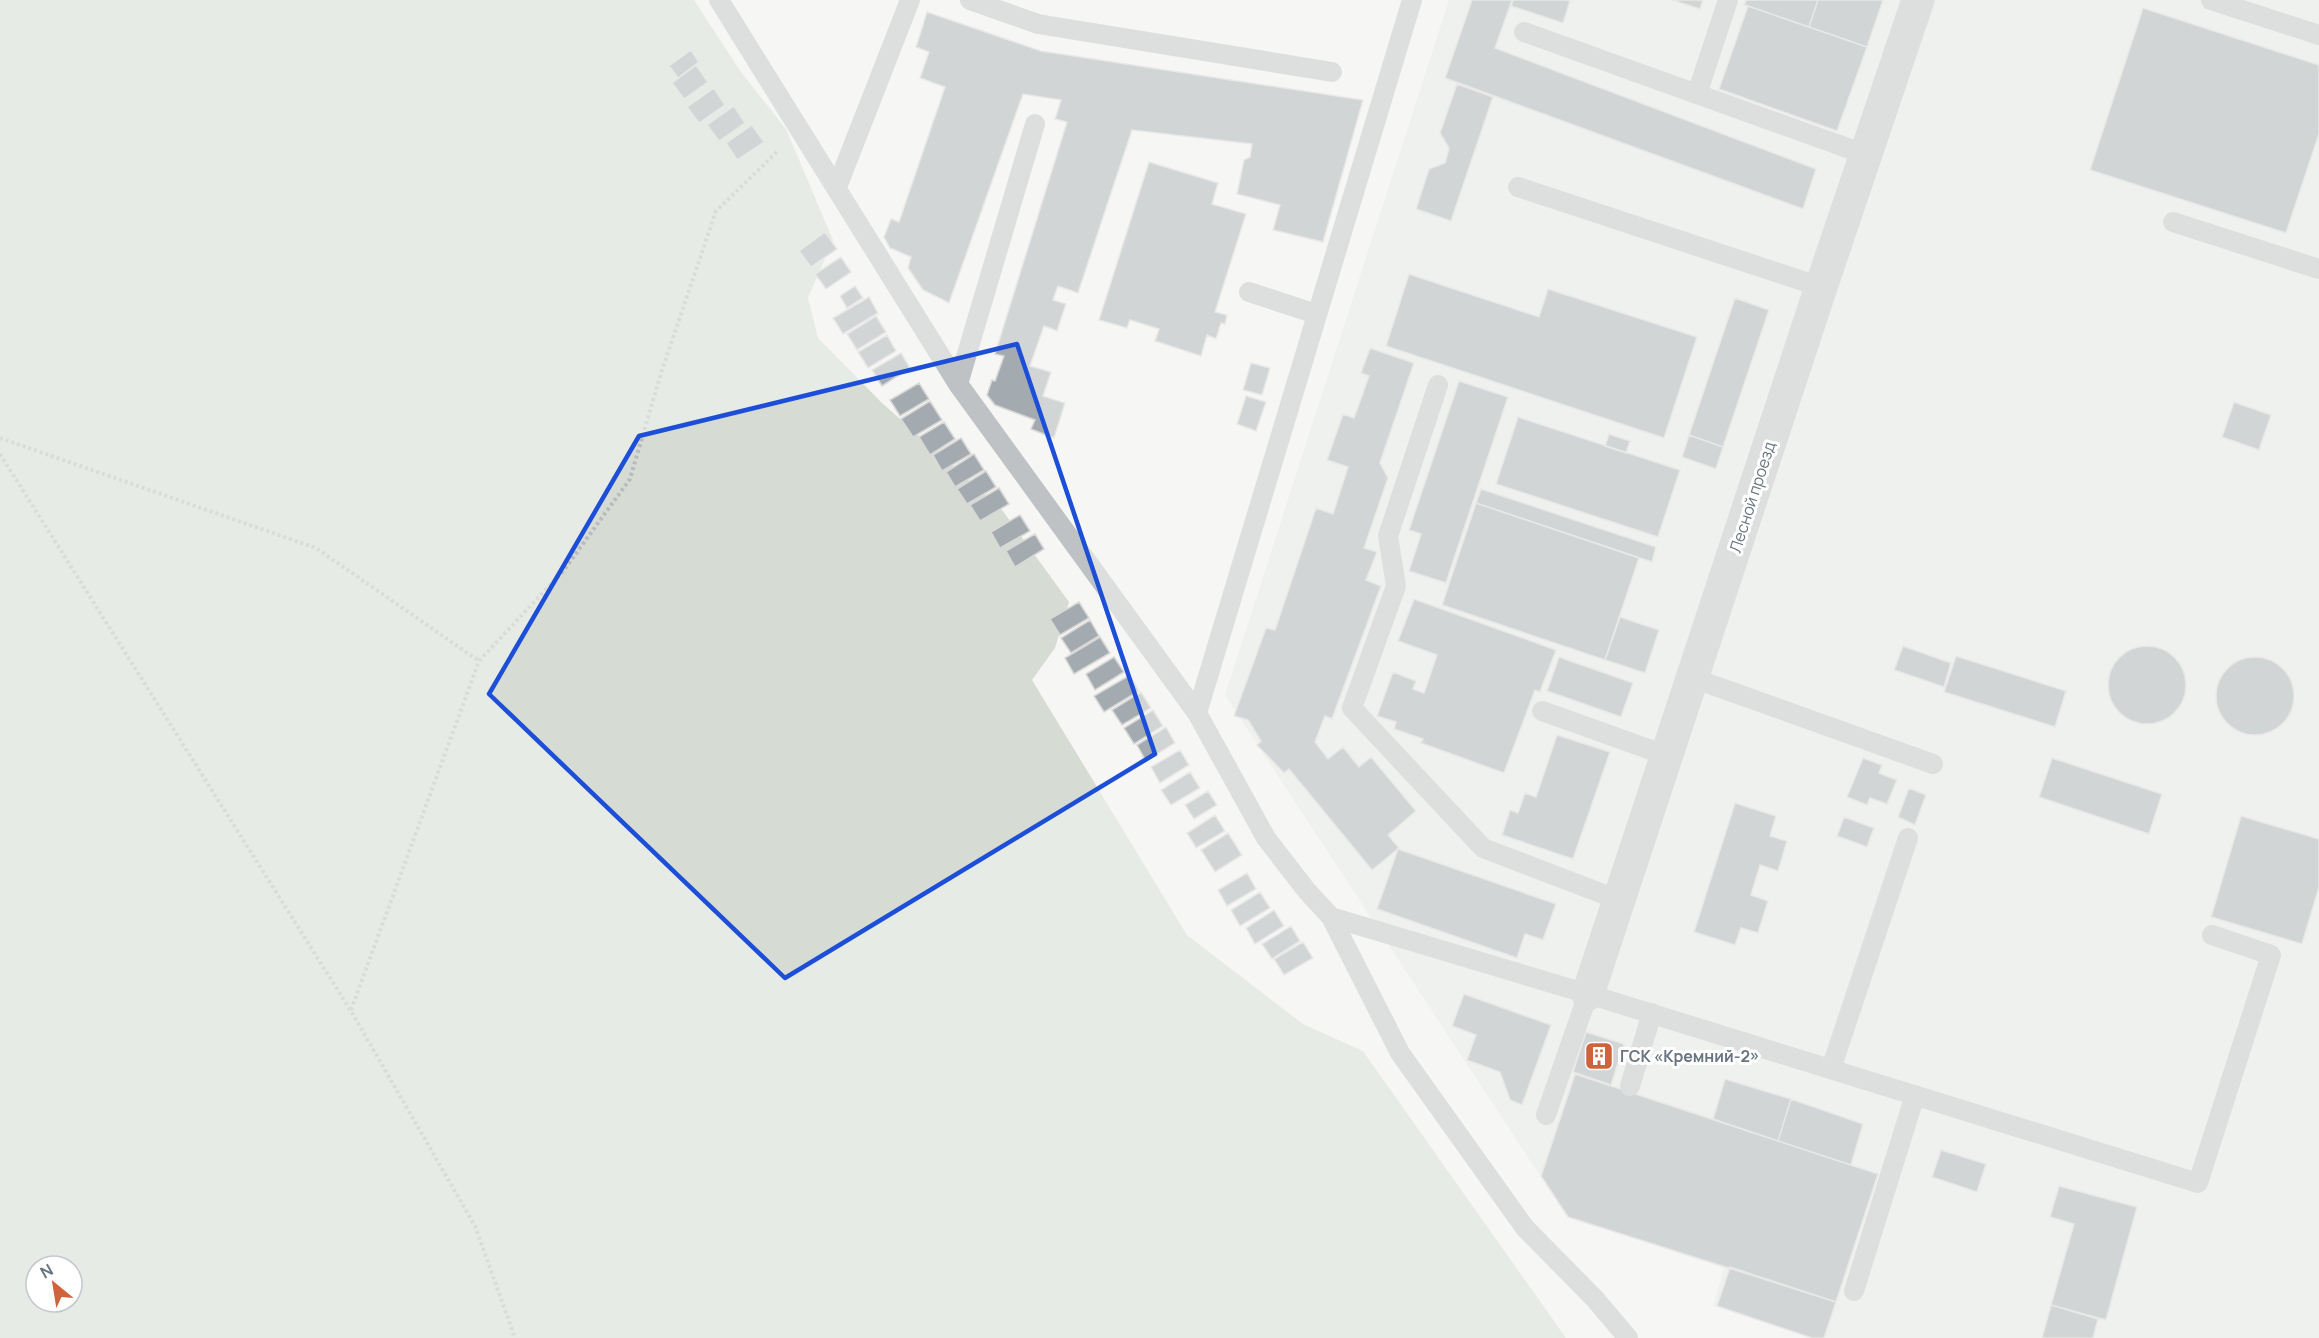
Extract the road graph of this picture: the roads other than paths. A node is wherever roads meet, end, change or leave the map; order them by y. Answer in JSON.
{"nodes":[{"id":1,"x":720,"y":0,"type":"edge"},
{"id":2,"x":910,"y":0,"type":"edge"},
{"id":3,"x":970,"y":0,"type":"edge"},
{"id":4,"x":1412,"y":0,"type":"edge"},
{"id":5,"x":1728,"y":0,"type":"edge"},
{"id":6,"x":1918,"y":0,"type":"edge"},
{"id":7,"x":2211,"y":0,"type":"edge"},
{"id":8,"x":1524,"y":32,"type":"dead end"},
{"id":9,"x":2319,"y":35,"type":"edge"},
{"id":10,"x":1332,"y":72,"type":"dead end"},
{"id":11,"x":1697,"y":94,"type":"junction"},
{"id":12,"x":1035,"y":124,"type":"dead end"},
{"id":13,"x":1867,"y":155,"type":"junction"},
{"id":14,"x":837,"y":187,"type":"junction"},
{"id":15,"x":1518,"y":187,"type":"dead end"},
{"id":16,"x":2173,"y":222,"type":"dead end"},
{"id":17,"x":2319,"y":269,"type":"edge"},
{"id":18,"x":1821,"y":287,"type":"junction"},
{"id":19,"x":1249,"y":292,"type":"dead end"},
{"id":20,"x":1316,"y":314,"type":"junction"},
{"id":21,"x":958,"y":384,"type":"junction"},
{"id":22,"x":1438,"y":385,"type":"dead end"},
{"id":23,"x":1693,"y":678,"type":"junction"},
{"id":24,"x":1542,"y":711,"type":"dead end"},
{"id":25,"x":1197,"y":712,"type":"junction"},
{"id":26,"x":1668,"y":756,"type":"junction"},
{"id":27,"x":1933,"y":764,"type":"dead end"},
{"id":28,"x":1908,"y":838,"type":"dead end"},
{"id":29,"x":1619,"y":900,"type":"junction"},
{"id":30,"x":1331,"y":917,"type":"junction"},
{"id":31,"x":2212,"y":935,"type":"dead end"},
{"id":32,"x":1588,"y":994,"type":"junction"},
{"id":33,"x":1652,"y":1013,"type":"junction"},
{"id":34,"x":1831,"y":1069,"type":"junction"},
{"id":35,"x":1630,"y":1086,"type":"dead end"},
{"id":36,"x":1915,"y":1095,"type":"junction"},
{"id":37,"x":1546,"y":1115,"type":"dead end"},
{"id":38,"x":1854,"y":1291,"type":"dead end"},
{"id":39,"x":1628,"y":1338,"type":"edge"}],
"edges":[{"from":1,"to":14,"type":"lane"},
{"from":2,"to":14,"type":"lane"},
{"from":3,"to":10,"type":"lane"},
{"from":4,"to":20,"type":"lane"},
{"from":5,"to":11,"type":"lane"},
{"from":6,"to":13,"type":"street","name":"Лесной проезд"},
{"from":7,"to":9,"type":"lane"},
{"from":8,"to":11,"type":"lane"},
{"from":11,"to":13,"type":"lane"},
{"from":12,"to":21,"type":"lane"},
{"from":13,"to":18,"type":"street","name":"Лесной проезд"},
{"from":14,"to":21,"type":"lane"},
{"from":15,"to":18,"type":"lane"},
{"from":16,"to":17,"type":"lane"},
{"from":18,"to":23,"type":"street","name":"Лесной проезд"},
{"from":19,"to":20,"type":"lane"},
{"from":20,"to":25,"type":"lane"},
{"from":21,"to":25,"type":"lane"},
{"from":22,"to":29,"type":"lane"},
{"from":23,"to":26,"type":"street","name":"Лесной проезд"},
{"from":23,"to":27,"type":"lane"},
{"from":24,"to":26,"type":"lane"},
{"from":25,"to":30,"type":"lane"},
{"from":26,"to":29,"type":"street","name":"Лесной проезд"},
{"from":28,"to":34,"type":"lane"},
{"from":29,"to":32,"type":"street","name":"Лесной проезд"},
{"from":30,"to":32,"type":"lane"},
{"from":30,"to":39,"type":"lane"},
{"from":31,"to":36,"type":"lane"},
{"from":32,"to":33,"type":"lane"},
{"from":32,"to":37,"type":"lane"},
{"from":33,"to":34,"type":"lane"},
{"from":33,"to":35,"type":"lane"},
{"from":34,"to":36,"type":"lane"},
{"from":36,"to":38,"type":"lane"}]}
